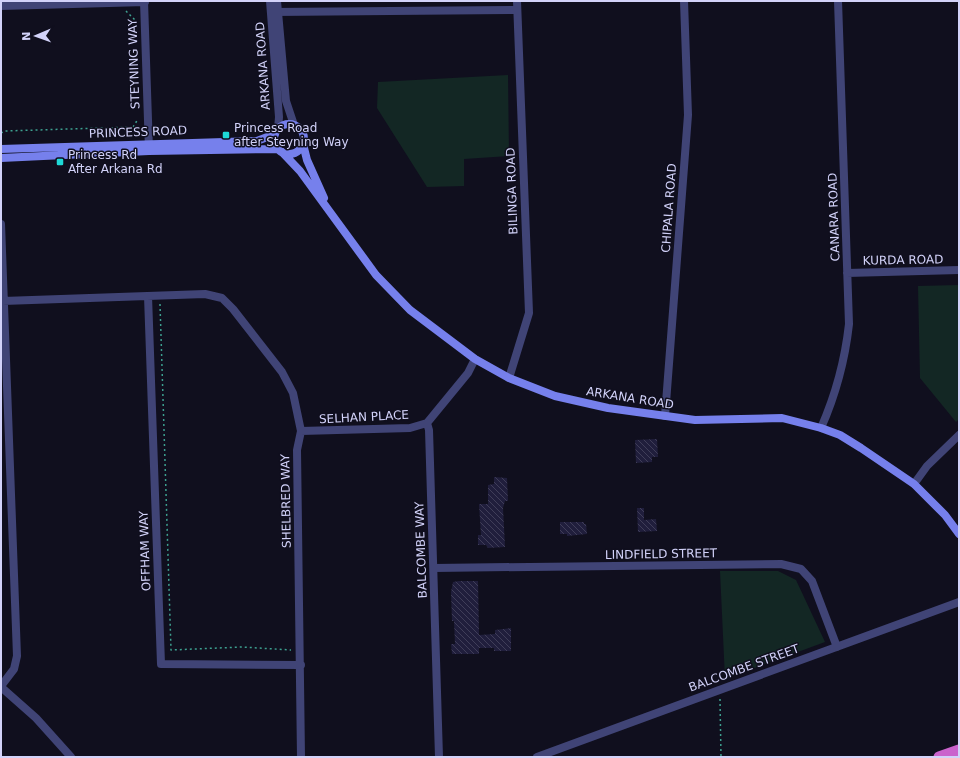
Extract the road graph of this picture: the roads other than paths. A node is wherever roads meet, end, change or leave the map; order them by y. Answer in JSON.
{"nodes":[{"id":1,"x":270,"y":1,"type":"edge"},
{"id":2,"x":277,"y":1,"type":"edge"},
{"id":3,"x":517,"y":1,"type":"edge"},
{"id":4,"x":684,"y":1,"type":"edge"},
{"id":5,"x":838,"y":1,"type":"edge"},
{"id":6,"x":144,"y":2,"type":"edge"},
{"id":7,"x":1,"y":6,"type":"edge"},
{"id":8,"x":517,"y":10,"type":"junction"},
{"id":9,"x":274,"y":12,"type":"junction"},
{"id":10,"x":294,"y":125,"type":"junction"},
{"id":11,"x":276,"y":131,"type":"junction"},
{"id":12,"x":147,"y":144,"type":"junction"},
{"id":13,"x":303,"y":144,"type":"junction"},
{"id":14,"x":1,"y":149,"type":"edge"},
{"id":15,"x":280,"y":151,"type":"junction"},
{"id":16,"x":1,"y":158,"type":"edge"},
{"id":17,"x":330,"y":212,"type":"junction"},
{"id":18,"x":1,"y":224,"type":"edge"},
{"id":19,"x":959,"y":270,"type":"edge"},
{"id":20,"x":847,"y":273,"type":"junction"},
{"id":21,"x":148,"y":296,"type":"junction"},
{"id":22,"x":3,"y":301,"type":"junction"},
{"id":23,"x":475,"y":359,"type":"junction"},
{"id":24,"x":509,"y":378,"type":"junction"},
{"id":25,"x":665,"y":416,"type":"junction"},
{"id":26,"x":427,"y":423,"type":"junction"},
{"id":27,"x":821,"y":428,"type":"junction"},
{"id":28,"x":302,"y":431,"type":"junction"},
{"id":29,"x":959,"y":435,"type":"edge"},
{"id":30,"x":914,"y":484,"type":"junction"},
{"id":31,"x":959,"y":534,"type":"edge"},
{"id":32,"x":434,"y":568,"type":"junction"},
{"id":33,"x":959,"y":602,"type":"edge"},
{"id":34,"x":837,"y":648,"type":"junction"},
{"id":35,"x":301,"y":665,"type":"junction"},
{"id":36,"x":1,"y":686,"type":"edge"},
{"id":37,"x":959,"y":750,"type":"edge"},
{"id":38,"x":69,"y":756,"type":"edge"},
{"id":39,"x":301,"y":757,"type":"edge"},
{"id":40,"x":439,"y":757,"type":"edge"},
{"id":41,"x":537,"y":757,"type":"edge"},
{"id":42,"x":939,"y":757,"type":"edge"}],
"edges":[{"from":1,"to":9,"type":"street","name":"ARKANA ROAD"},
{"from":2,"to":9,"type":"street","name":"ARKANA ROAD"},
{"from":3,"to":8,"type":"street","name":"BILINGA ROAD"},
{"from":4,"to":25,"type":"street","name":"CHIPALA ROAD"},
{"from":5,"to":20,"type":"street","name":"CANARA ROAD"},
{"from":6,"to":7,"type":"street"},
{"from":6,"to":12,"type":"street","name":"STEYNING WAY"},
{"from":8,"to":9,"type":"street"},
{"from":8,"to":24,"type":"street","name":"BILINGA ROAD"},
{"from":9,"to":10,"type":"street","name":"ARKANA ROAD"},
{"from":9,"to":11,"type":"street","name":"ARKANA ROAD"},
{"from":10,"to":11,"type":"main road"},
{"from":10,"to":13,"type":"main road"},
{"from":11,"to":12,"type":"main road","name":"PRINCESS ROAD"},
{"from":11,"to":15,"type":"main road"},
{"from":12,"to":14,"type":"main road","name":"PRINCESS ROAD"},
{"from":12,"to":15,"type":"main road","name":"PRINCESS ROAD"},
{"from":12,"to":16,"type":"main road","name":"PRINCESS ROAD"},
{"from":13,"to":15,"type":"main road"},
{"from":13,"to":17,"type":"main road","name":"ARKANA ROAD"},
{"from":15,"to":17,"type":"main road","name":"ARKANA ROAD"},
{"from":17,"to":23,"type":"main road","name":"ARKANA ROAD"},
{"from":18,"to":22,"type":"street"},
{"from":19,"to":20,"type":"street","name":"KURDA ROAD"},
{"from":20,"to":27,"type":"street","name":"CANARA ROAD"},
{"from":21,"to":22,"type":"street","name":"SHELBRED WAY"},
{"from":21,"to":28,"type":"street","name":"SHELBRED WAY"},
{"from":21,"to":35,"type":"street","name":"OFFHAM WAY"},
{"from":22,"to":36,"type":"street"},
{"from":23,"to":24,"type":"main road","name":"ARKANA ROAD"},
{"from":23,"to":26,"type":"street"},
{"from":24,"to":25,"type":"main road","name":"ARKANA ROAD"},
{"from":25,"to":27,"type":"main road","name":"ARKANA ROAD"},
{"from":26,"to":28,"type":"street","name":"SELHAN PLACE"},
{"from":26,"to":32,"type":"street","name":"BALCOMBE WAY"},
{"from":27,"to":30,"type":"main road","name":"ARKANA ROAD"},
{"from":28,"to":35,"type":"street","name":"SHELBRED WAY"},
{"from":29,"to":30,"type":"street"},
{"from":30,"to":31,"type":"main road","name":"ARKANA ROAD"},
{"from":32,"to":34,"type":"street","name":"LINDFIELD STREET"},
{"from":32,"to":40,"type":"street","name":"BALCOMBE WAY"},
{"from":33,"to":34,"type":"street","name":"BALCOMBE STREET"},
{"from":34,"to":41,"type":"street","name":"BALCOMBE STREET"},
{"from":35,"to":39,"type":"street","name":"SHELBRED WAY"},
{"from":36,"to":38,"type":"street"},
{"from":37,"to":42,"type":"highway"}]}
